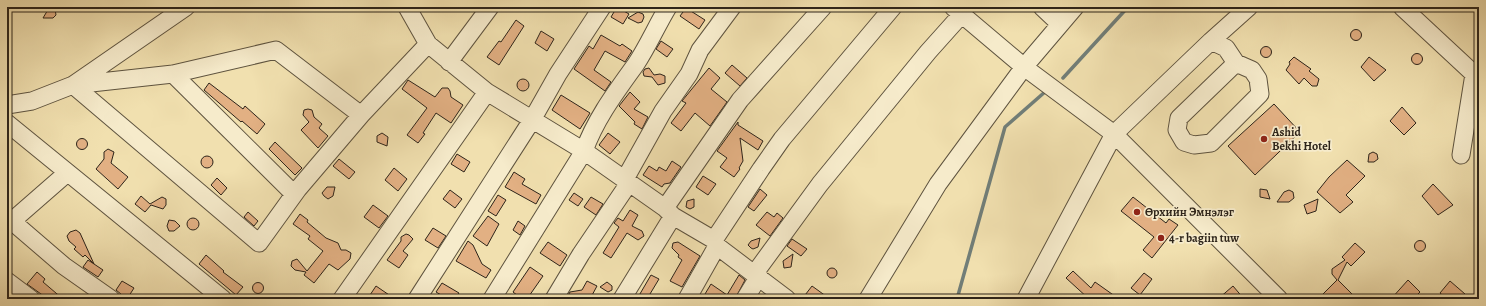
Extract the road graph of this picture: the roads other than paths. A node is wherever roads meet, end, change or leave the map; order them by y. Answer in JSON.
{"nodes":[{"id":1,"x":186,"y":7,"type":"edge"},
{"id":2,"x":407,"y":7,"type":"edge"},
{"id":3,"x":490,"y":7,"type":"edge"},
{"id":4,"x":602,"y":7,"type":"edge"},
{"id":5,"x":668,"y":7,"type":"edge"},
{"id":6,"x":732,"y":7,"type":"edge"},
{"id":7,"x":823,"y":7,"type":"edge"},
{"id":8,"x":893,"y":7,"type":"edge"},
{"id":9,"x":1042,"y":7,"type":"edge"},
{"id":10,"x":1075,"y":7,"type":"edge"},
{"id":11,"x":1249,"y":7,"type":"edge"},
{"id":12,"x":1402,"y":7,"type":"edge"},
{"id":13,"x":957,"y":11,"type":"edge"},
{"id":14,"x":1060,"y":24,"type":"junction"},
{"id":15,"x":1211,"y":41,"type":"junction"},
{"id":16,"x":428,"y":44,"type":"junction"},
{"id":17,"x":449,"y":62,"type":"junction"},
{"id":18,"x":1236,"y":63,"type":"junction"},
{"id":19,"x":1024,"y":67,"type":"junction"},
{"id":20,"x":173,"y":74,"type":"junction"},
{"id":21,"x":73,"y":85,"type":"junction"},
{"id":22,"x":487,"y":92,"type":"junction"},
{"id":23,"x":7,"y":105,"type":"edge"},
{"id":24,"x":361,"y":115,"type":"junction"},
{"id":25,"x":532,"y":120,"type":"junction"},
{"id":26,"x":7,"y":123,"type":"edge"},
{"id":27,"x":1114,"y":134,"type":"junction"},
{"id":28,"x":584,"y":151,"type":"junction"},
{"id":29,"x":1461,"y":154,"type":"dead end"},
{"id":30,"x":67,"y":173,"type":"junction"},
{"id":31,"x":627,"y":181,"type":"junction"},
{"id":32,"x":294,"y":194,"type":"junction"},
{"id":33,"x":669,"y":212,"type":"junction"},
{"id":34,"x":10,"y":219,"type":"edge"},
{"id":35,"x":716,"y":243,"type":"junction"},
{"id":36,"x":757,"y":275,"type":"junction"},
{"id":37,"x":7,"y":281,"type":"edge"},
{"id":38,"x":31,"y":299,"type":"edge"},
{"id":39,"x":112,"y":299,"type":"edge"},
{"id":40,"x":223,"y":299,"type":"edge"},
{"id":41,"x":342,"y":299,"type":"edge"},
{"id":42,"x":417,"y":299,"type":"edge"},
{"id":43,"x":492,"y":299,"type":"edge"},
{"id":44,"x":554,"y":299,"type":"edge"},
{"id":45,"x":622,"y":299,"type":"edge"},
{"id":46,"x":687,"y":299,"type":"edge"},
{"id":47,"x":745,"y":299,"type":"edge"},
{"id":48,"x":787,"y":299,"type":"edge"},
{"id":49,"x":868,"y":299,"type":"edge"},
{"id":50,"x":1026,"y":299,"type":"edge"},
{"id":51,"x":1279,"y":299,"type":"edge"}],
"edges":[{"from":1,"to":21,"type":"street"},
{"from":2,"to":16,"type":"street"},
{"from":3,"to":17,"type":"street"},
{"from":4,"to":25,"type":"street"},
{"from":5,"to":28,"type":"street"},
{"from":6,"to":31,"type":"street"},
{"from":7,"to":33,"type":"street"},
{"from":8,"to":35,"type":"street"},
{"from":9,"to":14,"type":"street"},
{"from":10,"to":14,"type":"street"},
{"from":11,"to":15,"type":"street"},
{"from":12,"to":29,"type":"street"},
{"from":13,"to":19,"type":"street"},
{"from":13,"to":36,"type":"street"},
{"from":14,"to":19,"type":"street"},
{"from":15,"to":18,"type":"street"},
{"from":15,"to":27,"type":"street"},
{"from":16,"to":17,"type":"street"},
{"from":16,"to":24,"type":"street"},
{"from":17,"to":22,"type":"street"},
{"from":18,"to":18,"type":"street"},
{"from":19,"to":27,"type":"street"},
{"from":19,"to":49,"type":"street"},
{"from":20,"to":21,"type":"street"},
{"from":20,"to":24,"type":"street"},
{"from":20,"to":32,"type":"street"},
{"from":21,"to":23,"type":"street"},
{"from":21,"to":32,"type":"street"},
{"from":22,"to":25,"type":"street"},
{"from":22,"to":41,"type":"street"},
{"from":24,"to":32,"type":"street"},
{"from":25,"to":28,"type":"street"},
{"from":25,"to":42,"type":"street"},
{"from":26,"to":30,"type":"street"},
{"from":27,"to":50,"type":"street"},
{"from":27,"to":51,"type":"street"},
{"from":28,"to":31,"type":"street"},
{"from":28,"to":43,"type":"street"},
{"from":30,"to":34,"type":"street"},
{"from":30,"to":40,"type":"street"},
{"from":31,"to":33,"type":"street"},
{"from":31,"to":44,"type":"street"},
{"from":33,"to":35,"type":"street"},
{"from":33,"to":45,"type":"street"},
{"from":34,"to":39,"type":"street"},
{"from":35,"to":36,"type":"street"},
{"from":35,"to":46,"type":"street"},
{"from":36,"to":47,"type":"street"},
{"from":36,"to":48,"type":"street"},
{"from":37,"to":38,"type":"street"}]}
